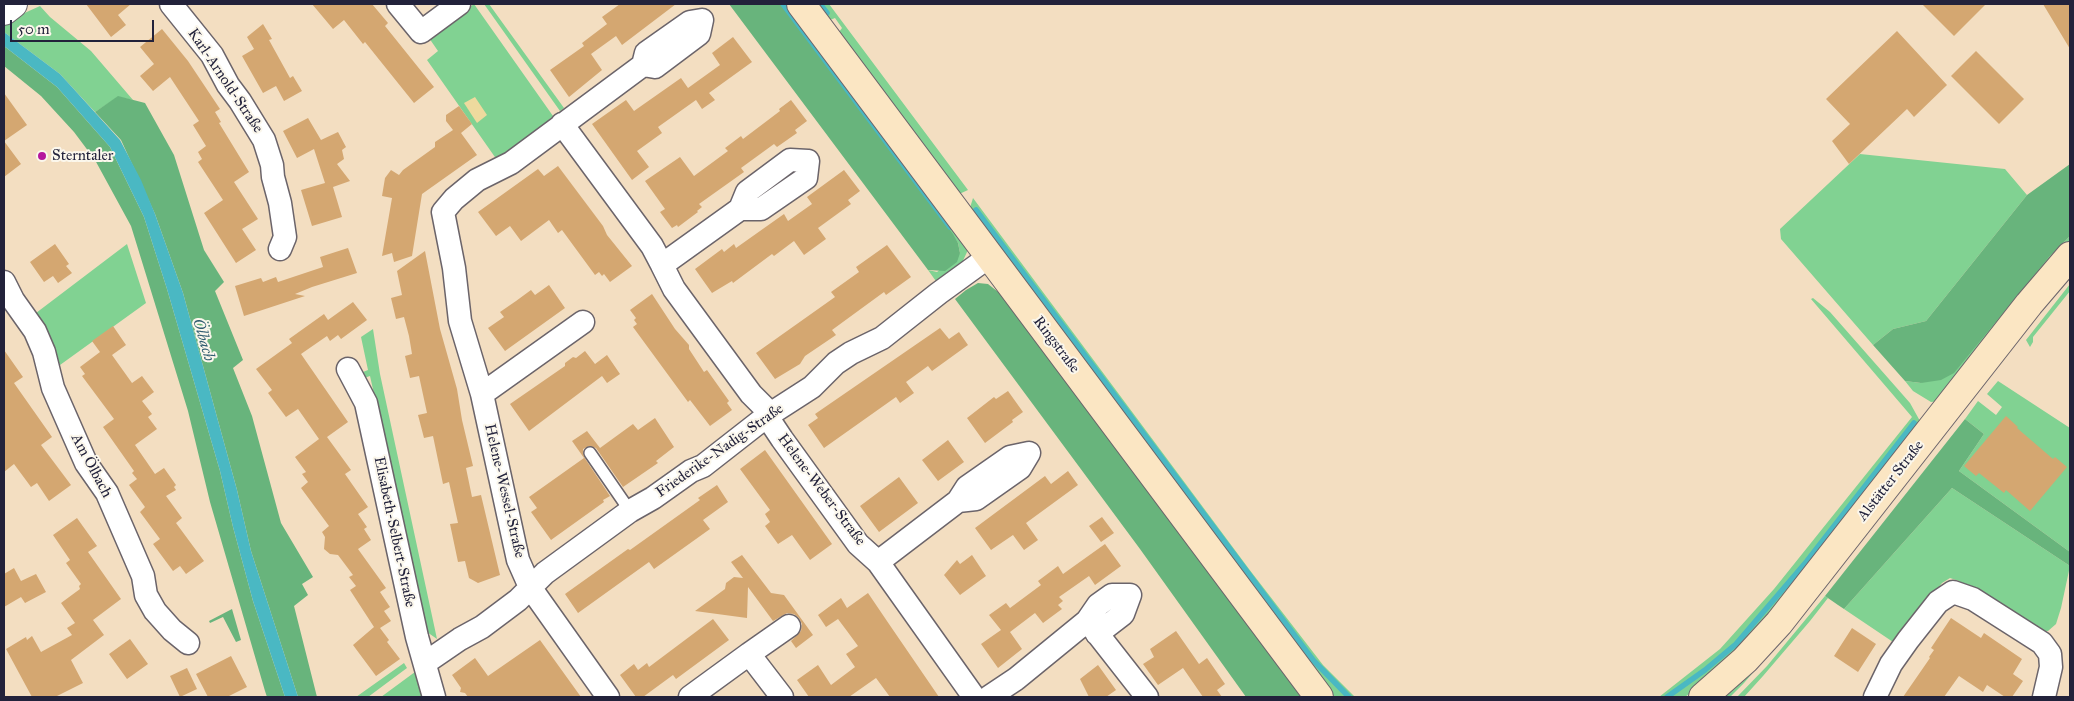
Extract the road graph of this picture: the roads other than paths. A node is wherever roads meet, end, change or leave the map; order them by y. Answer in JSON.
{"nodes":[{"id":1,"x":13,"y":4,"type":"edge"},
{"id":2,"x":171,"y":4,"type":"edge"},
{"id":3,"x":398,"y":4,"type":"edge"},
{"id":4,"x":459,"y":4,"type":"edge"},
{"id":5,"x":801,"y":4,"type":"edge"},
{"id":6,"x":4,"y":11,"type":"edge"},
{"id":7,"x":643,"y":65,"type":"dead end"},
{"id":8,"x":562,"y":124,"type":"junction"},
{"id":9,"x":808,"y":161,"type":"dead end"},
{"id":10,"x":280,"y":249,"type":"dead end"},
{"id":11,"x":990,"y":256,"type":"junction"},
{"id":12,"x":2070,"y":256,"type":"edge"},
{"id":13,"x":662,"y":265,"type":"junction"},
{"id":14,"x":4,"y":282,"type":"edge"},
{"id":15,"x":583,"y":322,"type":"dead end"},
{"id":16,"x":348,"y":369,"type":"dead end"},
{"id":17,"x":482,"y":394,"type":"junction"},
{"id":18,"x":767,"y":416,"type":"junction"},
{"id":19,"x":590,"y":453,"type":"dead end"},
{"id":20,"x":958,"y":501,"type":"dead end"},
{"id":21,"x":630,"y":511,"type":"junction"},
{"id":22,"x":878,"y":562,"type":"junction"},
{"id":23,"x":530,"y":587,"type":"junction"},
{"id":24,"x":789,"y":626,"type":"dead end"},
{"id":25,"x":188,"y":643,"type":"dead end"},
{"id":26,"x":749,"y":654,"type":"junction"},
{"id":27,"x":425,"y":663,"type":"junction"},
{"id":28,"x":1318,"y":693,"type":"edge"},
{"id":29,"x":434,"y":697,"type":"edge"},
{"id":30,"x":608,"y":697,"type":"edge"},
{"id":31,"x":690,"y":697,"type":"edge"},
{"id":32,"x":782,"y":697,"type":"edge"},
{"id":33,"x":974,"y":697,"type":"edge"},
{"id":34,"x":989,"y":697,"type":"edge"},
{"id":35,"x":1147,"y":697,"type":"edge"},
{"id":36,"x":1703,"y":697,"type":"edge"},
{"id":37,"x":1875,"y":697,"type":"edge"},
{"id":38,"x":2044,"y":697,"type":"edge"}],
"edges":[{"from":1,"to":6,"type":"street"},
{"from":2,"to":10,"type":"street","name":"Karl-Arnold-Straße"},
{"from":3,"to":4,"type":"street"},
{"from":5,"to":11,"type":"main road","name":"Ringstraße"},
{"from":7,"to":8,"type":"street","name":"Helene-Wessel-Straße"},
{"from":8,"to":13,"type":"street"},
{"from":8,"to":17,"type":"street","name":"Helene-Wessel-Straße"},
{"from":9,"to":13,"type":"street"},
{"from":11,"to":18,"type":"street","name":"Friederike-Nadig-Straße"},
{"from":11,"to":28,"type":"main road","name":"Ringstraße"},
{"from":12,"to":36,"type":"main road","name":"Alstätter Straße"},
{"from":13,"to":18,"type":"street"},
{"from":14,"to":25,"type":"street","name":"Am Ölbach"},
{"from":15,"to":17,"type":"street"},
{"from":16,"to":27,"type":"street","name":"Elisabeth-Selbert-Straße"},
{"from":17,"to":23,"type":"street","name":"Helene-Wessel-Straße"},
{"from":18,"to":21,"type":"street","name":"Friederike-Nadig-Straße"},
{"from":18,"to":22,"type":"street","name":"Helene-Weber-Straße"},
{"from":19,"to":21,"type":"lane"},
{"from":20,"to":22,"type":"street"},
{"from":21,"to":23,"type":"street","name":"Friederike-Nadig-Straße"},
{"from":22,"to":33,"type":"street","name":"Helene-Weber-Straße"},
{"from":23,"to":27,"type":"street","name":"Friederike-Nadig-Straße"},
{"from":23,"to":30,"type":"street"},
{"from":24,"to":26,"type":"street"},
{"from":26,"to":31,"type":"street"},
{"from":26,"to":32,"type":"street"},
{"from":27,"to":29,"type":"street","name":"Elisabeth-Selbert-Straße"},
{"from":34,"to":35,"type":"street"},
{"from":37,"to":38,"type":"street"}]}
